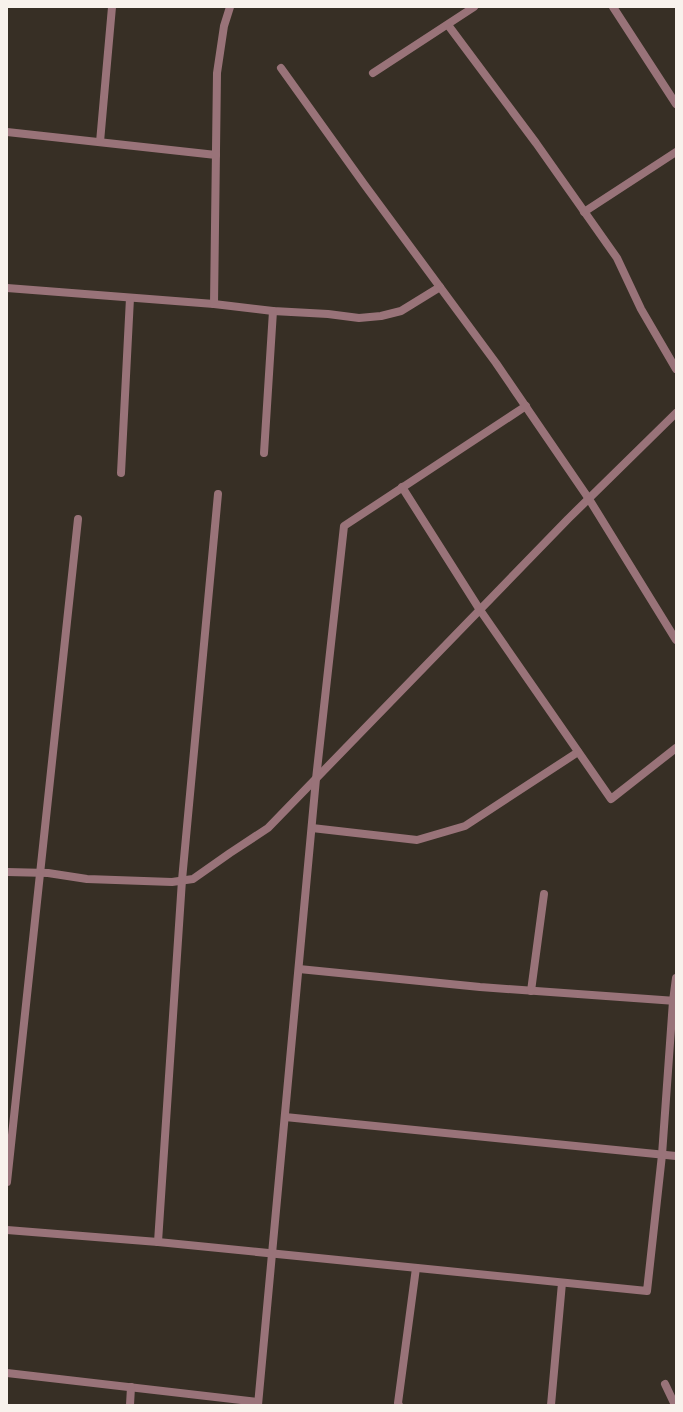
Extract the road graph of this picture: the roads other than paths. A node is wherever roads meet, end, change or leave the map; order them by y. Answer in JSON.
{"nodes":[{"id":1,"x":112,"y":7,"type":"edge"},
{"id":2,"x":230,"y":7,"type":"edge"},
{"id":3,"x":474,"y":7,"type":"edge"},
{"id":4,"x":613,"y":7,"type":"edge"},
{"id":5,"x":448,"y":24,"type":"junction"},
{"id":6,"x":281,"y":68,"type":"dead end"},
{"id":7,"x":373,"y":73,"type":"dead end"},
{"id":8,"x":676,"y":104,"type":"edge"},
{"id":9,"x":7,"y":132,"type":"edge"},
{"id":10,"x":100,"y":142,"type":"junction"},
{"id":11,"x":676,"y":152,"type":"edge"},
{"id":12,"x":216,"y":155,"type":"junction"},
{"id":13,"x":584,"y":212,"type":"junction"},
{"id":14,"x":440,"y":287,"type":"junction"},
{"id":15,"x":7,"y":288,"type":"edge"},
{"id":16,"x":130,"y":298,"type":"junction"},
{"id":17,"x":214,"y":304,"type":"junction"},
{"id":18,"x":273,"y":311,"type":"junction"},
{"id":19,"x":676,"y":369,"type":"edge"},
{"id":20,"x":526,"y":406,"type":"junction"},
{"id":21,"x":676,"y":413,"type":"edge"},
{"id":22,"x":264,"y":453,"type":"dead end"},
{"id":23,"x":121,"y":473,"type":"dead end"},
{"id":24,"x":402,"y":487,"type":"junction"},
{"id":25,"x":218,"y":494,"type":"dead end"},
{"id":26,"x":589,"y":499,"type":"junction"},
{"id":27,"x":78,"y":520,"type":"dead end"},
{"id":28,"x":480,"y":610,"type":"junction"},
{"id":29,"x":676,"y":640,"type":"edge"},
{"id":30,"x":676,"y":748,"type":"edge"},
{"id":31,"x":578,"y":752,"type":"junction"},
{"id":32,"x":316,"y":779,"type":"junction"},
{"id":33,"x":312,"y":828,"type":"junction"},
{"id":34,"x":7,"y":872,"type":"edge"},
{"id":35,"x":40,"y":873,"type":"junction"},
{"id":36,"x":182,"y":880,"type":"junction"},
{"id":37,"x":544,"y":894,"type":"dead end"},
{"id":38,"x":299,"y":969,"type":"junction"},
{"id":39,"x":676,"y":978,"type":"edge"},
{"id":40,"x":531,"y":991,"type":"junction"},
{"id":41,"x":675,"y":1001,"type":"edge"},
{"id":42,"x":285,"y":1117,"type":"junction"},
{"id":43,"x":662,"y":1155,"type":"junction"},
{"id":44,"x":676,"y":1156,"type":"edge"},
{"id":45,"x":7,"y":1182,"type":"edge"},
{"id":46,"x":7,"y":1230,"type":"edge"},
{"id":47,"x":158,"y":1242,"type":"junction"},
{"id":48,"x":272,"y":1254,"type":"junction"},
{"id":49,"x":416,"y":1268,"type":"junction"},
{"id":50,"x":562,"y":1283,"type":"junction"},
{"id":51,"x":7,"y":1373,"type":"edge"},
{"id":52,"x":665,"y":1384,"type":"dead end"},
{"id":53,"x":131,"y":1387,"type":"junction"},
{"id":54,"x":258,"y":1403,"type":"edge"},
{"id":55,"x":130,"y":1405,"type":"edge"},
{"id":56,"x":399,"y":1405,"type":"edge"},
{"id":57,"x":551,"y":1405,"type":"edge"},
{"id":58,"x":674,"y":1405,"type":"edge"}],
"edges":[{"from":1,"to":10,"type":"street"},
{"from":2,"to":12,"type":"street"},
{"from":3,"to":5,"type":"street"},
{"from":4,"to":8,"type":"street"},
{"from":5,"to":7,"type":"street"},
{"from":5,"to":13,"type":"street"},
{"from":6,"to":14,"type":"street"},
{"from":9,"to":10,"type":"street"},
{"from":10,"to":12,"type":"street"},
{"from":11,"to":13,"type":"street"},
{"from":12,"to":17,"type":"street"},
{"from":13,"to":19,"type":"street"},
{"from":14,"to":18,"type":"street"},
{"from":14,"to":20,"type":"street"},
{"from":15,"to":16,"type":"street"},
{"from":16,"to":17,"type":"street"},
{"from":16,"to":23,"type":"street"},
{"from":17,"to":18,"type":"street"},
{"from":18,"to":22,"type":"street"},
{"from":20,"to":24,"type":"street"},
{"from":20,"to":26,"type":"street"},
{"from":21,"to":26,"type":"street"},
{"from":24,"to":28,"type":"street"},
{"from":24,"to":32,"type":"street"},
{"from":25,"to":36,"type":"street"},
{"from":26,"to":28,"type":"street"},
{"from":26,"to":29,"type":"street"},
{"from":27,"to":35,"type":"street"},
{"from":28,"to":31,"type":"street"},
{"from":28,"to":32,"type":"street"},
{"from":30,"to":31,"type":"street"},
{"from":31,"to":33,"type":"street"},
{"from":32,"to":33,"type":"street"},
{"from":32,"to":36,"type":"street"},
{"from":33,"to":38,"type":"street"},
{"from":34,"to":35,"type":"street"},
{"from":35,"to":36,"type":"street"},
{"from":35,"to":45,"type":"street"},
{"from":36,"to":47,"type":"street"},
{"from":37,"to":40,"type":"street"},
{"from":38,"to":40,"type":"street"},
{"from":38,"to":42,"type":"street"},
{"from":39,"to":41,"type":"street"},
{"from":40,"to":41,"type":"street"},
{"from":41,"to":43,"type":"street"},
{"from":42,"to":43,"type":"street"},
{"from":42,"to":48,"type":"street"},
{"from":43,"to":44,"type":"street"},
{"from":43,"to":50,"type":"street"},
{"from":46,"to":47,"type":"street"},
{"from":47,"to":48,"type":"street"},
{"from":48,"to":49,"type":"street"},
{"from":48,"to":54,"type":"street"},
{"from":49,"to":50,"type":"street"},
{"from":49,"to":56,"type":"street"},
{"from":50,"to":57,"type":"street"},
{"from":51,"to":53,"type":"street"},
{"from":52,"to":58,"type":"street"},
{"from":53,"to":54,"type":"street"},
{"from":53,"to":55,"type":"street"}]}
